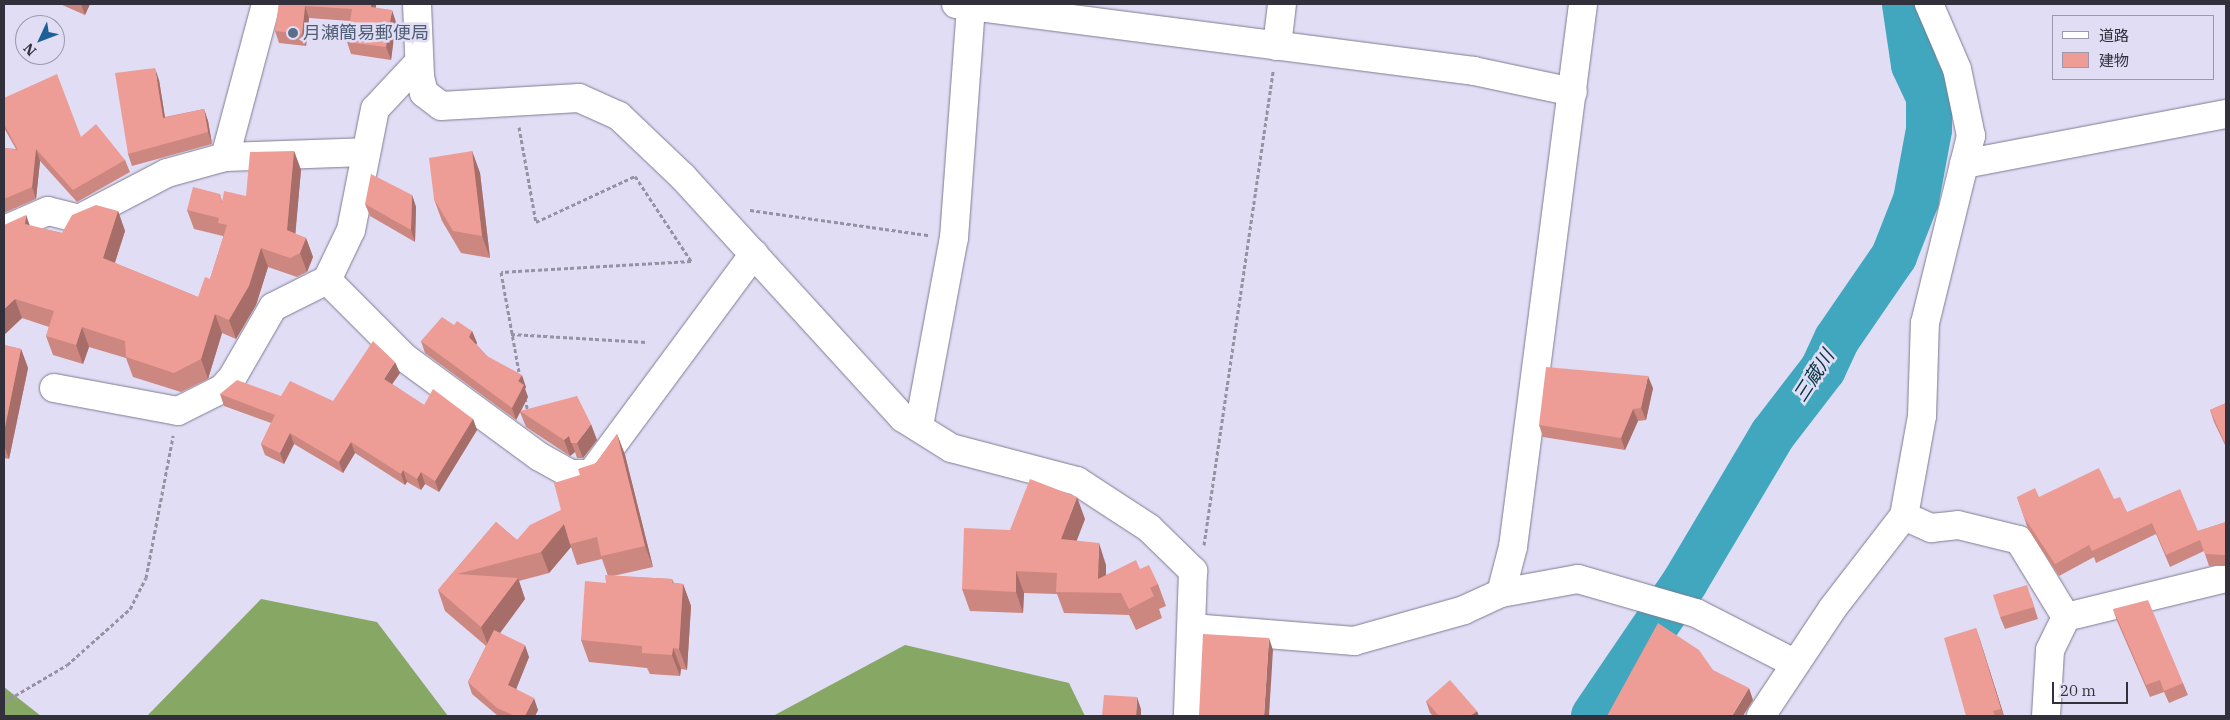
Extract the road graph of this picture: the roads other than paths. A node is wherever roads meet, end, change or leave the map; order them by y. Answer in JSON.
{"nodes":[{"id":1,"x":266,"y":4,"type":"edge"},
{"id":2,"x":417,"y":4,"type":"edge"},
{"id":3,"x":966,"y":4,"type":"edge"},
{"id":4,"x":1282,"y":4,"type":"edge"},
{"id":5,"x":1583,"y":4,"type":"edge"},
{"id":6,"x":1929,"y":4,"type":"edge"},
{"id":7,"x":1277,"y":46,"type":"junction"},
{"id":8,"x":419,"y":62,"type":"junction"},
{"id":9,"x":1573,"y":92,"type":"junction"},
{"id":10,"x":2226,"y":114,"type":"edge"},
{"id":11,"x":365,"y":152,"type":"junction"},
{"id":12,"x":225,"y":157,"type":"junction"},
{"id":13,"x":1964,"y":164,"type":"junction"},
{"id":14,"x":4,"y":230,"type":"edge"},
{"id":15,"x":754,"y":254,"type":"junction"},
{"id":16,"x":327,"y":280,"type":"junction"},
{"id":17,"x":54,"y":388,"type":"dead end"},
{"id":18,"x":919,"y":426,"type":"junction"},
{"id":19,"x":1904,"y":516,"type":"junction"},
{"id":20,"x":2226,"y":579,"type":"edge"},
{"id":21,"x":1501,"y":594,"type":"junction"},
{"id":22,"x":2066,"y":617,"type":"junction"},
{"id":23,"x":1192,"y":628,"type":"junction"},
{"id":24,"x":1794,"y":663,"type":"junction"},
{"id":25,"x":1188,"y":716,"type":"edge"},
{"id":26,"x":1761,"y":716,"type":"edge"},
{"id":27,"x":2046,"y":716,"type":"edge"}],
"edges":[{"from":1,"to":12,"type":"street"},
{"from":2,"to":8,"type":"street"},
{"from":3,"to":7,"type":"street"},
{"from":3,"to":18,"type":"street"},
{"from":4,"to":7,"type":"street"},
{"from":5,"to":9,"type":"street"},
{"from":6,"to":13,"type":"street"},
{"from":7,"to":9,"type":"street"},
{"from":8,"to":11,"type":"street"},
{"from":8,"to":15,"type":"street"},
{"from":9,"to":21,"type":"street"},
{"from":10,"to":13,"type":"street"},
{"from":11,"to":12,"type":"street"},
{"from":11,"to":16,"type":"street"},
{"from":12,"to":14,"type":"street"},
{"from":13,"to":19,"type":"street"},
{"from":15,"to":16,"type":"street"},
{"from":15,"to":18,"type":"street"},
{"from":16,"to":17,"type":"street"},
{"from":18,"to":23,"type":"street"},
{"from":19,"to":22,"type":"street"},
{"from":19,"to":24,"type":"street"},
{"from":20,"to":22,"type":"street"},
{"from":21,"to":23,"type":"street"},
{"from":21,"to":24,"type":"street"},
{"from":22,"to":27,"type":"street"},
{"from":23,"to":25,"type":"street"},
{"from":24,"to":26,"type":"street"}]}
